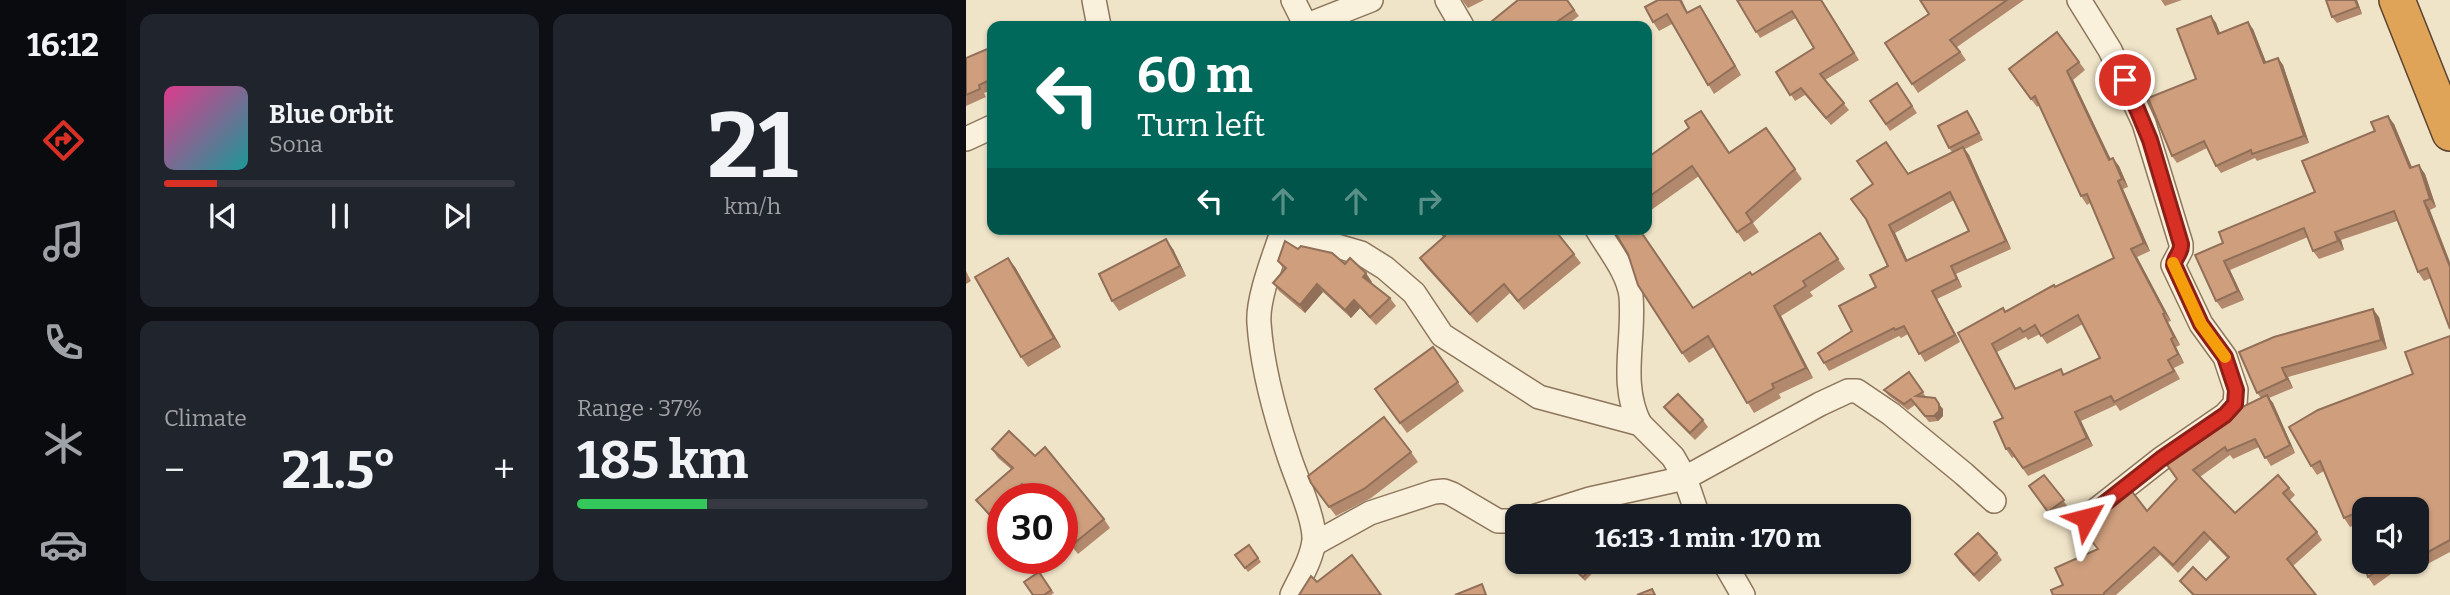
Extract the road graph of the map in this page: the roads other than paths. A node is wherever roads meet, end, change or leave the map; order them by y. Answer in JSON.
{"nodes":[{"id":1,"x":1094,"y":0,"type":"edge"},
{"id":2,"x":1293,"y":0,"type":"edge"},
{"id":3,"x":1371,"y":0,"type":"edge"},
{"id":4,"x":1447,"y":0,"type":"edge"},
{"id":5,"x":2079,"y":0,"type":"edge"},
{"id":6,"x":2397,"y":0,"type":"edge"},
{"id":7,"x":1098,"y":21,"type":"edge"},
{"id":8,"x":1304,"y":21,"type":"edge"},
{"id":9,"x":1318,"y":21,"type":"edge"},
{"id":10,"x":1459,"y":21,"type":"edge"},
{"id":11,"x":987,"y":129,"type":"edge"},
{"id":12,"x":2450,"y":133,"type":"edge"},
{"id":13,"x":966,"y":139,"type":"edge"},
{"id":14,"x":1281,"y":235,"type":"edge"},
{"id":15,"x":1294,"y":235,"type":"edge"},
{"id":16,"x":1600,"y":235,"type":"edge"},
{"id":17,"x":1640,"y":424,"type":"junction"},
{"id":18,"x":1685,"y":478,"type":"junction"},
{"id":19,"x":1994,"y":501,"type":"dead end"},
{"id":20,"x":1574,"y":504,"type":"edge"},
{"id":21,"x":1694,"y":504,"type":"edge"},
{"id":22,"x":2086,"y":518,"type":"dead end"},
{"id":23,"x":1505,"y":521,"type":"edge"},
{"id":24,"x":1314,"y":544,"type":"junction"},
{"id":25,"x":1731,"y":574,"type":"edge"},
{"id":26,"x":1292,"y":595,"type":"edge"},
{"id":27,"x":1743,"y":595,"type":"edge"}],
"edges":[{"from":1,"to":7,"type":"street"},
{"from":2,"to":8,"type":"street"},
{"from":3,"to":9,"type":"street"},
{"from":4,"to":10,"type":"street"},
{"from":5,"to":22,"type":"street"},
{"from":6,"to":12,"type":"highway"},
{"from":11,"to":13,"type":"street"},
{"from":14,"to":24,"type":"street"},
{"from":15,"to":17,"type":"street"},
{"from":16,"to":17,"type":"street"},
{"from":17,"to":18,"type":"street"},
{"from":18,"to":19,"type":"street"},
{"from":18,"to":20,"type":"street"},
{"from":18,"to":21,"type":"street"},
{"from":23,"to":24,"type":"street"},
{"from":24,"to":26,"type":"street"},
{"from":25,"to":27,"type":"street"}]}
